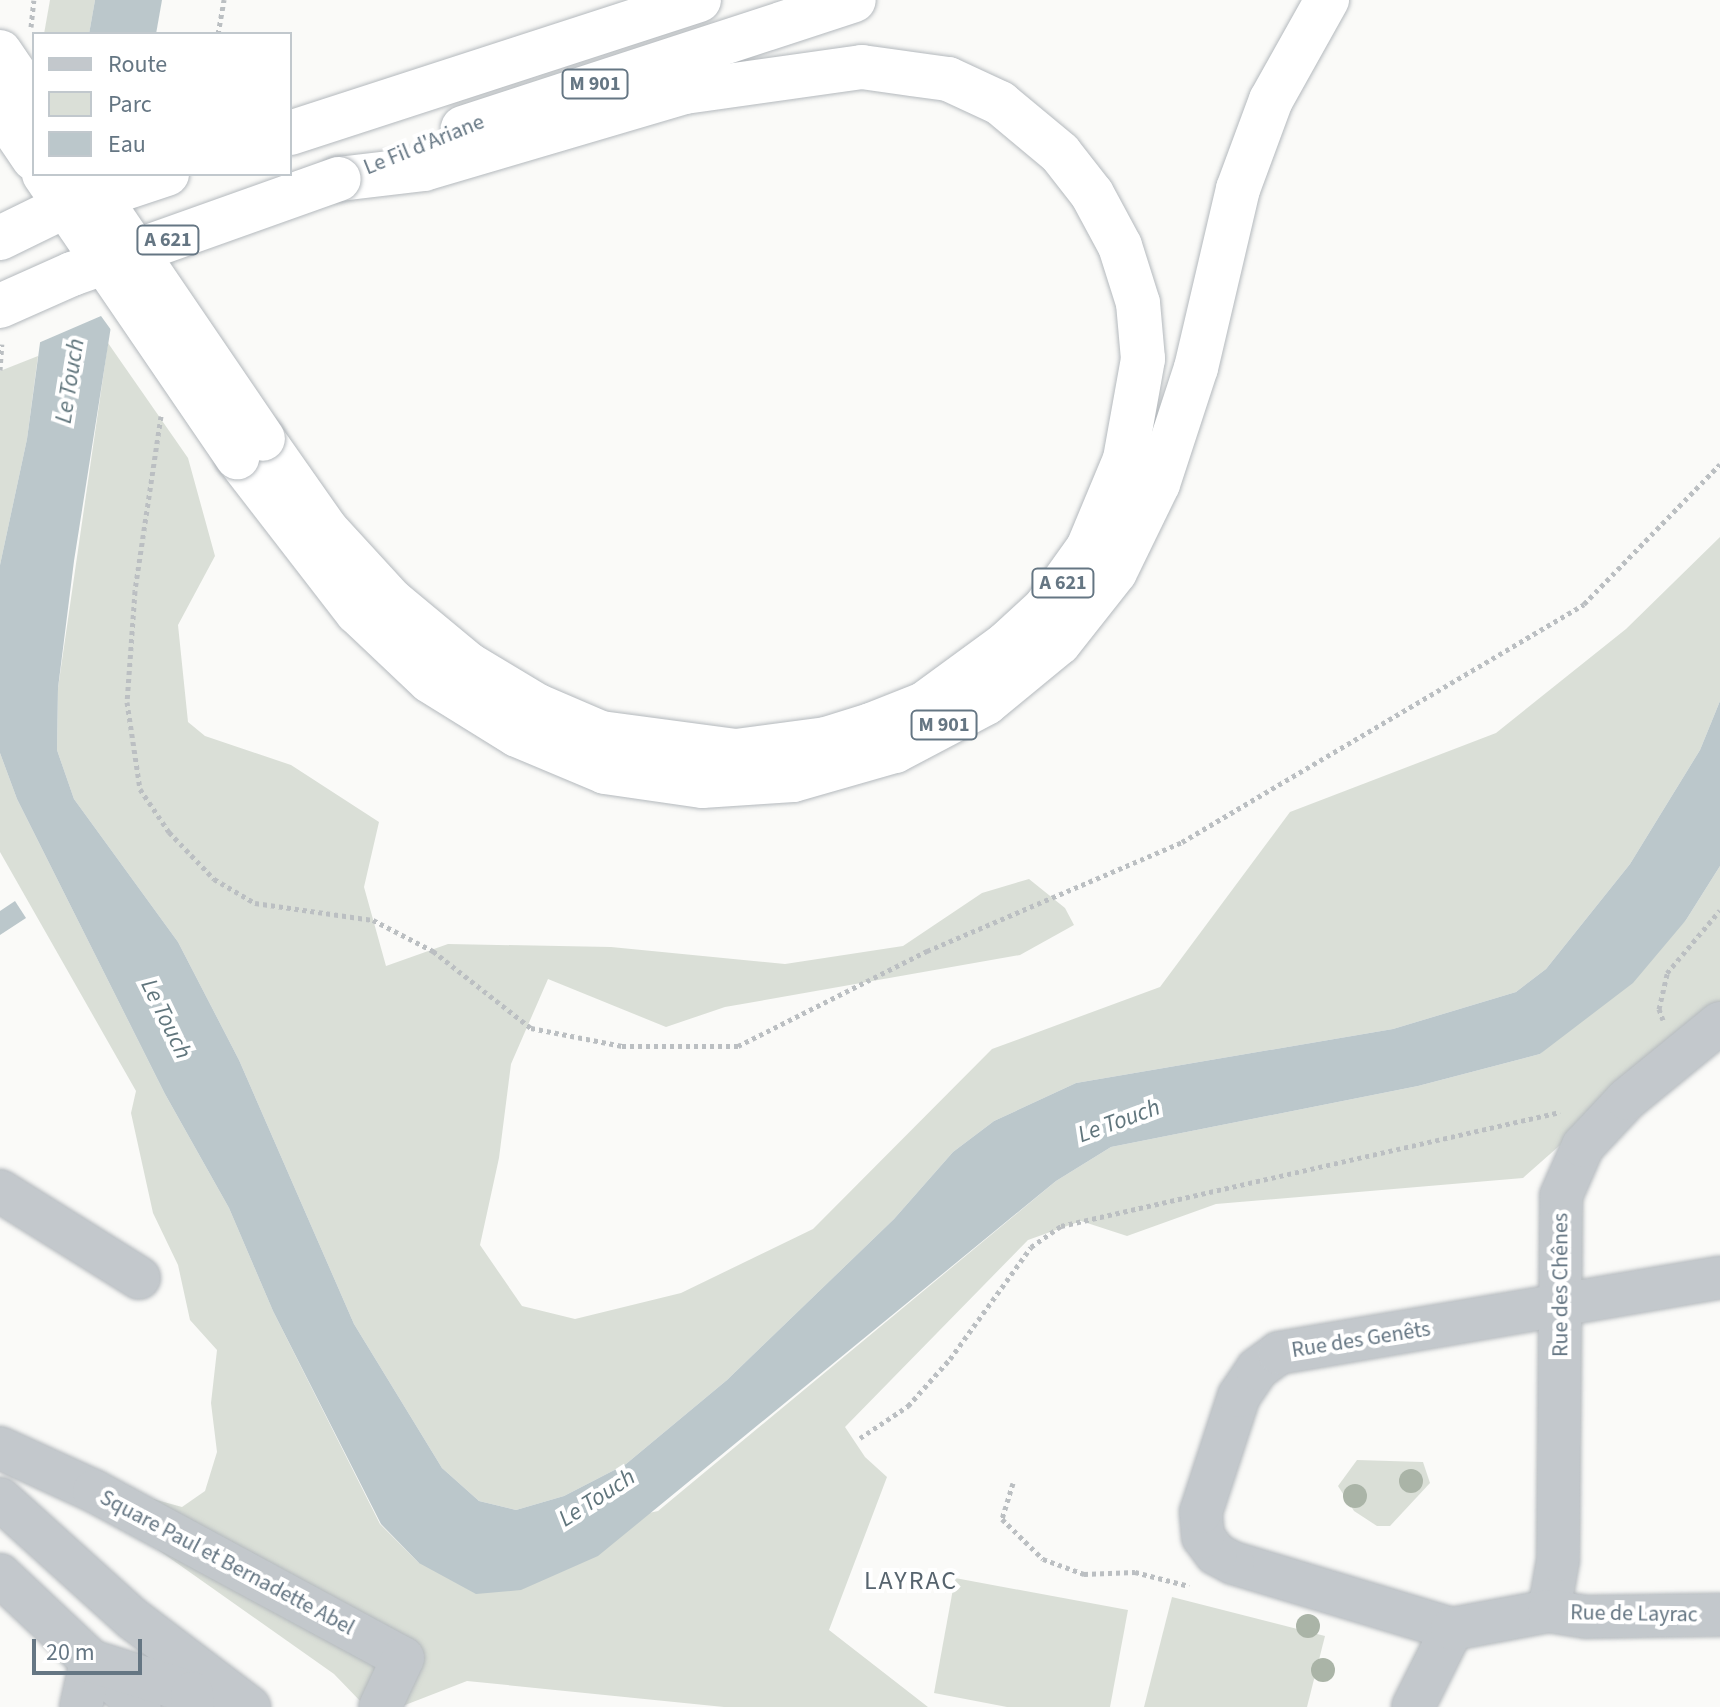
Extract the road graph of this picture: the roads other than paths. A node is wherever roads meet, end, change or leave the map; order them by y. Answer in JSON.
{"nodes":[{"id":1,"x":699,"y":0,"type":"edge"},
{"id":2,"x":854,"y":0,"type":"edge"},
{"id":3,"x":1327,"y":0,"type":"edge"},
{"id":4,"x":0,"y":52,"type":"edge"},
{"id":5,"x":32,"y":99,"type":"edge"},
{"id":6,"x":0,"y":109,"type":"edge"},
{"id":7,"x":292,"y":132,"type":"edge"},
{"id":8,"x":32,"y":156,"type":"edge"},
{"id":9,"x":46,"y":176,"type":"edge"},
{"id":10,"x":84,"y":176,"type":"edge"},
{"id":11,"x":161,"y":176,"type":"edge"},
{"id":12,"x":339,"y":179,"type":"junction"},
{"id":13,"x":0,"y":238,"type":"edge"},
{"id":14,"x":0,"y":306,"type":"edge"},
{"id":15,"x":250,"y":448,"type":"junction"},
{"id":16,"x":1720,"y":1023,"type":"edge"},
{"id":17,"x":0,"y":1191,"type":"edge"},
{"id":18,"x":139,"y":1278,"type":"dead end"},
{"id":19,"x":1720,"y":1278,"type":"edge"},
{"id":20,"x":1561,"y":1308,"type":"junction"},
{"id":21,"x":0,"y":1448,"type":"edge"},
{"id":22,"x":0,"y":1499,"type":"edge"},
{"id":23,"x":0,"y":1511,"type":"edge"},
{"id":24,"x":0,"y":1575,"type":"edge"},
{"id":25,"x":1549,"y":1611,"type":"junction"},
{"id":26,"x":1720,"y":1615,"type":"edge"},
{"id":27,"x":1452,"y":1629,"type":"junction"},
{"id":28,"x":91,"y":1661,"type":"junction"},
{"id":29,"x":196,"y":1702,"type":"edge"},
{"id":30,"x":81,"y":1707,"type":"edge"},
{"id":31,"x":140,"y":1707,"type":"edge"},
{"id":32,"x":249,"y":1707,"type":"edge"},
{"id":33,"x":380,"y":1707,"type":"edge"},
{"id":34,"x":1413,"y":1707,"type":"edge"}],
"edges":[{"from":1,"to":7,"type":"highway","number":"M 901"},
{"from":2,"to":12,"type":"highway","name":"Le Fil d'Ariane","number":"M 901"},
{"from":3,"to":15,"type":"highway","number":"M 901"},
{"from":4,"to":5,"type":"highway","bridge":true},
{"from":6,"to":8,"type":"highway","bridge":true},
{"from":9,"to":15,"type":"highway","number":"M 901","bridge":true},
{"from":10,"to":15,"type":"highway","number":"A 621","bridge":true},
{"from":11,"to":13,"type":"highway","bridge":true},
{"from":12,"to":14,"type":"highway","name":"Le Fil d'Ariane","number":"A 621","bridge":true},
{"from":12,"to":15,"type":"highway","number":"A 621"},
{"from":16,"to":20,"type":"street","name":"Rue des Chênes"},
{"from":17,"to":18,"type":"street"},
{"from":19,"to":20,"type":"street","name":"Rue des Genêts"},
{"from":20,"to":25,"type":"street","name":"Rue des Chênes"},
{"from":20,"to":27,"type":"street","name":"Rue des Genêts"},
{"from":21,"to":33,"type":"street","name":"Square Paul et Bernadette Abel"},
{"from":22,"to":32,"type":"street"},
{"from":23,"to":29,"type":"street"},
{"from":24,"to":28,"type":"street"},
{"from":25,"to":26,"type":"street","name":"Rue de Layrac"},
{"from":25,"to":27,"type":"street","name":"Rue de Layrac"},
{"from":27,"to":34,"type":"street"},
{"from":28,"to":29,"type":"street"},
{"from":28,"to":30,"type":"street"},
{"from":28,"to":31,"type":"street"}]}
